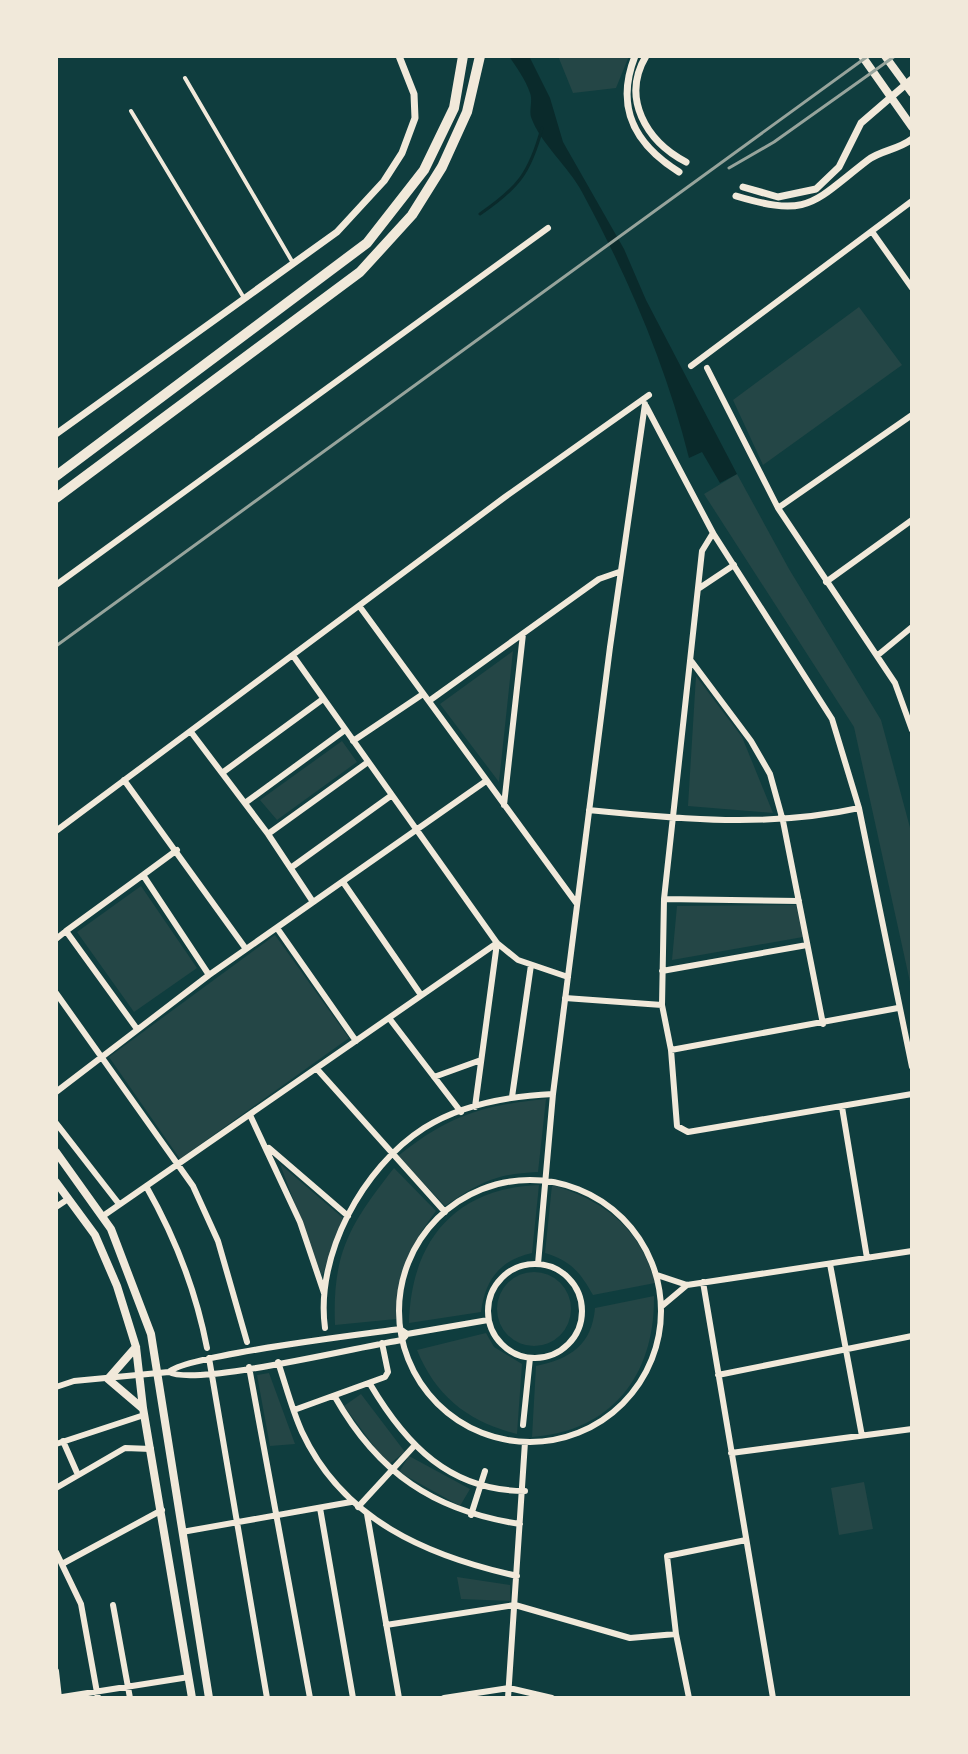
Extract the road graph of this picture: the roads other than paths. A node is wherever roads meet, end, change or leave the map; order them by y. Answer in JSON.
{"nodes":[{"id":1,"x":399,"y":56,"type":"edge"},
{"id":2,"x":463,"y":56,"type":"edge"},
{"id":3,"x":480,"y":56,"type":"edge"},
{"id":4,"x":635,"y":56,"type":"edge"},
{"id":5,"x":646,"y":56,"type":"edge"},
{"id":6,"x":862,"y":56,"type":"edge"},
{"id":7,"x":885,"y":56,"type":"edge"},
{"id":8,"x":185,"y":78,"type":"dead end"},
{"id":9,"x":912,"y":79,"type":"edge"},
{"id":10,"x":912,"y":93,"type":"edge"},
{"id":11,"x":131,"y":111,"type":"dead end"},
{"id":12,"x":912,"y":127,"type":"edge"},
{"id":13,"x":912,"y":139,"type":"edge"},
{"id":14,"x":686,"y":162,"type":"dead end"},
{"id":15,"x":679,"y":172,"type":"dead end"},
{"id":16,"x":743,"y":187,"type":"dead end"},
{"id":17,"x":736,"y":196,"type":"dead end"},
{"id":18,"x":912,"y":201,"type":"edge"},
{"id":19,"x":548,"y":228,"type":"dead end"},
{"id":20,"x":873,"y":233,"type":"junction"},
{"id":21,"x":293,"y":263,"type":"junction"},
{"id":22,"x":912,"y":288,"type":"edge"},
{"id":23,"x":244,"y":298,"type":"junction"},
{"id":24,"x":691,"y":366,"type":"dead end"},
{"id":25,"x":707,"y":368,"type":"dead end"},
{"id":26,"x":649,"y":395,"type":"dead end"},
{"id":27,"x":912,"y":415,"type":"edge"},
{"id":28,"x":56,"y":434,"type":"edge"},
{"id":29,"x":56,"y":476,"type":"edge"},
{"id":30,"x":56,"y":498,"type":"edge"},
{"id":31,"x":778,"y":508,"type":"junction"},
{"id":32,"x":912,"y":520,"type":"edge"},
{"id":33,"x":713,"y":533,"type":"junction"},
{"id":34,"x":734,"y":565,"type":"junction"},
{"id":35,"x":619,"y":572,"type":"junction"},
{"id":36,"x":826,"y":582,"type":"junction"},
{"id":37,"x":56,"y":585,"type":"edge"},
{"id":38,"x":698,"y":589,"type":"junction"},
{"id":39,"x":360,"y":607,"type":"junction"},
{"id":40,"x":912,"y":627,"type":"edge"},
{"id":41,"x":326,"y":632,"type":"junction"},
{"id":42,"x":523,"y":634,"type":"junction"},
{"id":43,"x":330,"y":643,"type":"dead end"},
{"id":44,"x":878,"y":655,"type":"junction"},
{"id":45,"x":294,"y":657,"type":"junction"},
{"id":46,"x":692,"y":662,"type":"junction"},
{"id":47,"x":423,"y":694,"type":"junction"},
{"id":48,"x":323,"y":699,"type":"junction"},
{"id":49,"x":429,"y":701,"type":"junction"},
{"id":50,"x":345,"y":730,"type":"junction"},
{"id":51,"x":912,"y":730,"type":"edge"},
{"id":52,"x":191,"y":732,"type":"junction"},
{"id":53,"x":353,"y":741,"type":"junction"},
{"id":54,"x":161,"y":754,"type":"junction"},
{"id":55,"x":166,"y":762,"type":"dead end"},
{"id":56,"x":368,"y":762,"type":"junction"},
{"id":57,"x":222,"y":773,"type":"junction"},
{"id":58,"x":124,"y":780,"type":"junction"},
{"id":59,"x":486,"y":781,"type":"junction"},
{"id":60,"x":392,"y":795,"type":"junction"},
{"id":61,"x":245,"y":803,"type":"junction"},
{"id":62,"x":504,"y":805,"type":"junction"},
{"id":63,"x":859,"y":808,"type":"junction"},
{"id":64,"x":589,"y":810,"type":"junction"},
{"id":65,"x":672,"y":818,"type":"junction"},
{"id":66,"x":783,"y":821,"type":"junction"},
{"id":67,"x":417,"y":830,"type":"junction"},
{"id":68,"x":56,"y":831,"type":"edge"},
{"id":69,"x":268,"y":834,"type":"junction"},
{"id":70,"x":177,"y":850,"type":"junction"},
{"id":71,"x":292,"y":867,"type":"junction"},
{"id":72,"x":143,"y":875,"type":"junction"},
{"id":73,"x":343,"y":882,"type":"junction"},
{"id":74,"x":664,"y":899,"type":"junction"},
{"id":75,"x":799,"y":901,"type":"junction"},
{"id":76,"x":313,"y":902,"type":"junction"},
{"id":77,"x":577,"y":904,"type":"junction"},
{"id":78,"x":277,"y":928,"type":"junction"},
{"id":79,"x":66,"y":931,"type":"junction"},
{"id":80,"x":56,"y":939,"type":"edge"},
{"id":81,"x":497,"y":943,"type":"junction"},
{"id":82,"x":807,"y":945,"type":"junction"},
{"id":83,"x":246,"y":949,"type":"junction"},
{"id":84,"x":531,"y":965,"type":"junction"},
{"id":85,"x":662,"y":971,"type":"junction"},
{"id":86,"x":209,"y":975,"type":"junction"},
{"id":87,"x":568,"y":977,"type":"junction"},
{"id":88,"x":56,"y":993,"type":"edge"},
{"id":89,"x":421,"y":995,"type":"junction"},
{"id":90,"x":565,"y":998,"type":"junction"},
{"id":91,"x":662,"y":1005,"type":"junction"},
{"id":92,"x":898,"y":1008,"type":"junction"},
{"id":93,"x":389,"y":1018,"type":"junction"},
{"id":94,"x":823,"y":1024,"type":"junction"},
{"id":95,"x":137,"y":1029,"type":"junction"},
{"id":96,"x":356,"y":1041,"type":"junction"},
{"id":97,"x":671,"y":1050,"type":"junction"},
{"id":98,"x":103,"y":1057,"type":"junction"},
{"id":99,"x":481,"y":1060,"type":"junction"},
{"id":100,"x":912,"y":1067,"type":"edge"},
{"id":101,"x":317,"y":1069,"type":"junction"},
{"id":102,"x":434,"y":1077,"type":"junction"},
{"id":103,"x":56,"y":1092,"type":"edge"},
{"id":104,"x":553,"y":1094,"type":"junction"},
{"id":105,"x":912,"y":1094,"type":"edge"},
{"id":106,"x":512,"y":1097,"type":"junction"},
{"id":107,"x":475,"y":1107,"type":"junction"},
{"id":108,"x":842,"y":1107,"type":"junction"},
{"id":109,"x":461,"y":1112,"type":"junction"},
{"id":110,"x":250,"y":1115,"type":"junction"},
{"id":111,"x":56,"y":1123,"type":"edge"},
{"id":112,"x":266,"y":1146,"type":"junction"},
{"id":113,"x":56,"y":1152,"type":"edge"},
{"id":114,"x":391,"y":1157,"type":"junction"},
{"id":115,"x":179,"y":1164,"type":"junction"},
{"id":116,"x":545,"y":1180,"type":"junction"},
{"id":117,"x":59,"y":1186,"type":"edge"},
{"id":118,"x":146,"y":1186,"type":"junction"},
{"id":119,"x":68,"y":1199,"type":"junction"},
{"id":120,"x":119,"y":1204,"type":"junction"},
{"id":121,"x":56,"y":1207,"type":"edge"},
{"id":122,"x":445,"y":1212,"type":"junction"},
{"id":123,"x":103,"y":1216,"type":"junction"},
{"id":124,"x":348,"y":1216,"type":"junction"},
{"id":125,"x":912,"y":1251,"type":"edge"},
{"id":126,"x":867,"y":1258,"type":"junction"},
{"id":127,"x":538,"y":1264,"type":"junction"},
{"id":128,"x":830,"y":1264,"type":"junction"},
{"id":129,"x":657,"y":1275,"type":"junction"},
{"id":130,"x":703,"y":1282,"type":"junction"},
{"id":131,"x":687,"y":1285,"type":"junction"},
{"id":132,"x":324,"y":1294,"type":"junction"},
{"id":133,"x":662,"y":1306,"type":"junction"},
{"id":134,"x":488,"y":1320,"type":"junction"},
{"id":135,"x":325,"y":1328,"type":"dead end"},
{"id":136,"x":400,"y":1329,"type":"junction"},
{"id":137,"x":912,"y":1336,"type":"edge"},
{"id":138,"x":405,"y":1337,"type":"junction"},
{"id":139,"x":247,"y":1342,"type":"dead end"},
{"id":140,"x":382,"y":1343,"type":"junction"},
{"id":141,"x":136,"y":1347,"type":"junction"},
{"id":142,"x":207,"y":1348,"type":"dead end"},
{"id":143,"x":843,"y":1350,"type":"junction"},
{"id":144,"x":209,"y":1358,"type":"junction"},
{"id":145,"x":530,"y":1358,"type":"junction"},
{"id":146,"x":278,"y":1362,"type":"junction"},
{"id":147,"x":249,"y":1367,"type":"junction"},
{"id":148,"x":158,"y":1372,"type":"junction"},
{"id":149,"x":169,"y":1372,"type":"junction"},
{"id":150,"x":211,"y":1373,"type":"junction"},
{"id":151,"x":138,"y":1374,"type":"junction"},
{"id":152,"x":718,"y":1375,"type":"junction"},
{"id":153,"x":108,"y":1379,"type":"junction"},
{"id":154,"x":370,"y":1384,"type":"junction"},
{"id":155,"x":56,"y":1387,"type":"edge"},
{"id":156,"x":335,"y":1397,"type":"junction"},
{"id":157,"x":294,"y":1410,"type":"junction"},
{"id":158,"x":143,"y":1412,"type":"junction"},
{"id":159,"x":523,"y":1425,"type":"dead end"},
{"id":160,"x":912,"y":1429,"type":"edge"},
{"id":161,"x":862,"y":1436,"type":"junction"},
{"id":162,"x":59,"y":1442,"type":"edge"},
{"id":163,"x":525,"y":1442,"type":"junction"},
{"id":164,"x":415,"y":1445,"type":"junction"},
{"id":165,"x":151,"y":1449,"type":"junction"},
{"id":166,"x":731,"y":1453,"type":"junction"},
{"id":167,"x":391,"y":1471,"type":"junction"},
{"id":168,"x":485,"y":1471,"type":"dead end"},
{"id":169,"x":78,"y":1475,"type":"junction"},
{"id":170,"x":480,"y":1487,"type":"junction"},
{"id":171,"x":56,"y":1488,"type":"edge"},
{"id":172,"x":525,"y":1491,"type":"junction"},
{"id":173,"x":351,"y":1502,"type":"junction"},
{"id":174,"x":358,"y":1507,"type":"junction"},
{"id":175,"x":320,"y":1508,"type":"junction"},
{"id":176,"x":162,"y":1510,"type":"junction"},
{"id":177,"x":367,"y":1514,"type":"junction"},
{"id":178,"x":279,"y":1515,"type":"junction"},
{"id":179,"x":471,"y":1515,"type":"junction"},
{"id":180,"x":239,"y":1522,"type":"junction"},
{"id":181,"x":520,"y":1524,"type":"junction"},
{"id":182,"x":182,"y":1532,"type":"junction"},
{"id":183,"x":746,"y":1540,"type":"junction"},
{"id":184,"x":56,"y":1552,"type":"edge"},
{"id":185,"x":62,"y":1564,"type":"junction"},
{"id":186,"x":517,"y":1576,"type":"junction"},
{"id":187,"x":113,"y":1605,"type":"dead end"},
{"id":188,"x":515,"y":1605,"type":"junction"},
{"id":189,"x":386,"y":1625,"type":"junction"},
{"id":190,"x":676,"y":1634,"type":"junction"},
{"id":191,"x":56,"y":1671,"type":"edge"},
{"id":192,"x":189,"y":1677,"type":"junction"},
{"id":193,"x":128,"y":1688,"type":"junction"},
{"id":194,"x":509,"y":1688,"type":"junction"},
{"id":195,"x":97,"y":1696,"type":"edge"},
{"id":196,"x":58,"y":1698,"type":"edge"},
{"id":197,"x":130,"y":1698,"type":"edge"},
{"id":198,"x":192,"y":1698,"type":"edge"},
{"id":199,"x":209,"y":1698,"type":"edge"},
{"id":200,"x":267,"y":1698,"type":"edge"},
{"id":201,"x":310,"y":1698,"type":"edge"},
{"id":202,"x":353,"y":1698,"type":"edge"},
{"id":203,"x":399,"y":1698,"type":"edge"},
{"id":204,"x":444,"y":1698,"type":"edge"},
{"id":205,"x":508,"y":1698,"type":"edge"},
{"id":206,"x":552,"y":1698,"type":"edge"},
{"id":207,"x":689,"y":1698,"type":"edge"},
{"id":208,"x":773,"y":1698,"type":"edge"}],
"edges":[{"from":1,"to":21,"type":"street"},
{"from":2,"to":29,"type":"highway"},
{"from":3,"to":30,"type":"highway"},
{"from":4,"to":15,"type":"street"},
{"from":5,"to":14,"type":"street"},
{"from":6,"to":12,"type":"main road"},
{"from":7,"to":10,"type":"main road"},
{"from":8,"to":21,"type":"street"},
{"from":9,"to":16,"type":"street"},
{"from":11,"to":23,"type":"street"},
{"from":13,"to":17,"type":"street"},
{"from":18,"to":20,"type":"street"},
{"from":19,"to":37,"type":"street"},
{"from":20,"to":22,"type":"street"},
{"from":20,"to":24,"type":"street"},
{"from":21,"to":23,"type":"street"},
{"from":23,"to":28,"type":"street"},
{"from":25,"to":31,"type":"street"},
{"from":26,"to":39,"type":"street"},
{"from":27,"to":31,"type":"street"},
{"from":31,"to":36,"type":"street"},
{"from":32,"to":36,"type":"street"},
{"from":33,"to":34,"type":"street"},
{"from":33,"to":35,"type":"street"},
{"from":33,"to":38,"type":"street"},
{"from":34,"to":38,"type":"street"},
{"from":34,"to":63,"type":"street"},
{"from":35,"to":42,"type":"street"},
{"from":35,"to":64,"type":"street"},
{"from":36,"to":44,"type":"street"},
{"from":38,"to":46,"type":"street"},
{"from":39,"to":41,"type":"street"},
{"from":39,"to":47,"type":"street"},
{"from":40,"to":44,"type":"street"},
{"from":41,"to":43,"type":"street"},
{"from":41,"to":45,"type":"street"},
{"from":42,"to":49,"type":"street"},
{"from":42,"to":62,"type":"street"},
{"from":44,"to":51,"type":"street"},
{"from":45,"to":48,"type":"street"},
{"from":45,"to":52,"type":"street"},
{"from":46,"to":65,"type":"street"},
{"from":46,"to":66,"type":"street"},
{"from":47,"to":49,"type":"street"},
{"from":47,"to":53,"type":"street"},
{"from":48,"to":50,"type":"street"},
{"from":48,"to":57,"type":"street"},
{"from":49,"to":59,"type":"street"},
{"from":50,"to":53,"type":"street"},
{"from":50,"to":61,"type":"street"},
{"from":52,"to":54,"type":"street"},
{"from":52,"to":57,"type":"street"},
{"from":53,"to":56,"type":"street"},
{"from":54,"to":55,"type":"street"},
{"from":54,"to":58,"type":"street"},
{"from":56,"to":60,"type":"street"},
{"from":56,"to":69,"type":"street"},
{"from":57,"to":61,"type":"street"},
{"from":58,"to":68,"type":"street"},
{"from":58,"to":70,"type":"street"},
{"from":59,"to":62,"type":"street"},
{"from":59,"to":67,"type":"street"},
{"from":60,"to":67,"type":"street"},
{"from":60,"to":71,"type":"street"},
{"from":61,"to":69,"type":"street"},
{"from":62,"to":77,"type":"street"},
{"from":63,"to":66,"type":"street"},
{"from":63,"to":92,"type":"street"},
{"from":64,"to":65,"type":"street"},
{"from":64,"to":77,"type":"street"},
{"from":65,"to":66,"type":"street"},
{"from":65,"to":74,"type":"street"},
{"from":66,"to":75,"type":"street"},
{"from":67,"to":73,"type":"street"},
{"from":67,"to":81,"type":"street"},
{"from":69,"to":71,"type":"street"},
{"from":70,"to":72,"type":"street"},
{"from":70,"to":83,"type":"street"},
{"from":71,"to":76,"type":"street"},
{"from":72,"to":79,"type":"street"},
{"from":72,"to":86,"type":"street"},
{"from":73,"to":76,"type":"street"},
{"from":73,"to":89,"type":"street"},
{"from":74,"to":75,"type":"street"},
{"from":74,"to":85,"type":"street"},
{"from":75,"to":82,"type":"street"},
{"from":76,"to":78,"type":"street"},
{"from":77,"to":87,"type":"street"},
{"from":78,"to":83,"type":"street"},
{"from":78,"to":96,"type":"street"},
{"from":79,"to":80,"type":"street"},
{"from":79,"to":95,"type":"street"},
{"from":81,"to":84,"type":"street"},
{"from":81,"to":89,"type":"street"},
{"from":81,"to":99,"type":"street"},
{"from":82,"to":85,"type":"street"},
{"from":82,"to":94,"type":"street"},
{"from":83,"to":86,"type":"street"},
{"from":84,"to":87,"type":"street"},
{"from":84,"to":106,"type":"street"},
{"from":85,"to":91,"type":"street"},
{"from":86,"to":95,"type":"street"},
{"from":87,"to":90,"type":"street"},
{"from":88,"to":98,"type":"street"},
{"from":89,"to":93,"type":"street"},
{"from":90,"to":91,"type":"street"},
{"from":90,"to":104,"type":"street"},
{"from":91,"to":97,"type":"street"},
{"from":92,"to":94,"type":"street"},
{"from":92,"to":100,"type":"street"},
{"from":93,"to":96,"type":"street"},
{"from":93,"to":102,"type":"street"},
{"from":94,"to":97,"type":"street"},
{"from":95,"to":98,"type":"street"},
{"from":96,"to":101,"type":"street"},
{"from":97,"to":108,"type":"street"},
{"from":98,"to":103,"type":"street"},
{"from":98,"to":115,"type":"street"},
{"from":99,"to":102,"type":"street"},
{"from":99,"to":107,"type":"street"},
{"from":101,"to":110,"type":"street"},
{"from":101,"to":114,"type":"street"},
{"from":102,"to":109,"type":"street"},
{"from":104,"to":106,"type":"street"},
{"from":104,"to":116,"type":"street"},
{"from":105,"to":108,"type":"street"},
{"from":106,"to":107,"type":"street"},
{"from":107,"to":109,"type":"street"},
{"from":108,"to":126,"type":"street"},
{"from":109,"to":114,"type":"street"},
{"from":110,"to":112,"type":"street"},
{"from":110,"to":115,"type":"street"},
{"from":111,"to":120,"type":"street"},
{"from":112,"to":124,"type":"street"},
{"from":112,"to":132,"type":"street"},
{"from":113,"to":123,"type":"main road"},
{"from":114,"to":122,"type":"street"},
{"from":114,"to":124,"type":"street"},
{"from":115,"to":118,"type":"street"},
{"from":115,"to":139,"type":"street"},
{"from":116,"to":122,"type":"street"},
{"from":116,"to":127,"type":"street"},
{"from":116,"to":129,"type":"street"},
{"from":117,"to":119,"type":"main road"},
{"from":118,"to":120,"type":"street"},
{"from":118,"to":142,"type":"street"},
{"from":119,"to":121,"type":"street"},
{"from":119,"to":141,"type":"main road"},
{"from":120,"to":123,"type":"street"},
{"from":122,"to":136,"type":"street"},
{"from":123,"to":148,"type":"main road"},
{"from":124,"to":132,"type":"street"},
{"from":125,"to":126,"type":"street"},
{"from":126,"to":128,"type":"street"},
{"from":127,"to":134,"type":"street"},
{"from":127,"to":145,"type":"street"},
{"from":128,"to":130,"type":"street"},
{"from":128,"to":143,"type":"street"},
{"from":129,"to":131,"type":"street"},
{"from":129,"to":133,"type":"street"},
{"from":130,"to":131,"type":"street"},
{"from":130,"to":152,"type":"street"},
{"from":131,"to":133,"type":"street"},
{"from":132,"to":135,"type":"street"},
{"from":133,"to":163,"type":"street"},
{"from":134,"to":138,"type":"street"},
{"from":134,"to":145,"type":"street"},
{"from":136,"to":138,"type":"street"},
{"from":136,"to":144,"type":"street"},
{"from":137,"to":143,"type":"street"},
{"from":138,"to":140,"type":"street"},
{"from":138,"to":163,"type":"street"},
{"from":140,"to":146,"type":"street"},
{"from":140,"to":154,"type":"street"},
{"from":141,"to":151,"type":"main road"},
{"from":141,"to":153,"type":"main road"},
{"from":143,"to":152,"type":"street"},
{"from":143,"to":161,"type":"street"},
{"from":144,"to":149,"type":"street"},
{"from":144,"to":150,"type":"street"},
{"from":145,"to":159,"type":"street"},
{"from":146,"to":147,"type":"street"},
{"from":146,"to":157,"type":"street"},
{"from":147,"to":150,"type":"street"},
{"from":147,"to":178,"type":"street"},
{"from":148,"to":149,"type":"street"},
{"from":148,"to":151,"type":"street"},
{"from":148,"to":182,"type":"main road"},
{"from":149,"to":150,"type":"street"},
{"from":150,"to":180,"type":"street"},
{"from":151,"to":153,"type":"street"},
{"from":151,"to":158,"type":"main road"},
{"from":152,"to":166,"type":"street"},
{"from":153,"to":155,"type":"street"},
{"from":153,"to":158,"type":"main road"},
{"from":154,"to":156,"type":"street"},
{"from":154,"to":164,"type":"street"},
{"from":156,"to":157,"type":"street"},
{"from":156,"to":167,"type":"street"},
{"from":157,"to":173,"type":"street"},
{"from":158,"to":162,"type":"street"},
{"from":158,"to":165,"type":"main road"},
{"from":160,"to":161,"type":"street"},
{"from":161,"to":166,"type":"street"},
{"from":162,"to":169,"type":"street"},
{"from":163,"to":172,"type":"street"},
{"from":164,"to":167,"type":"street"},
{"from":164,"to":170,"type":"street"},
{"from":165,"to":169,"type":"street"},
{"from":165,"to":176,"type":"main road"},
{"from":166,"to":183,"type":"street"},
{"from":167,"to":174,"type":"street"},
{"from":167,"to":179,"type":"street"},
{"from":168,"to":170,"type":"street"},
{"from":169,"to":171,"type":"street"},
{"from":170,"to":172,"type":"street"},
{"from":170,"to":179,"type":"street"},
{"from":172,"to":181,"type":"street"},
{"from":173,"to":174,"type":"street"},
{"from":173,"to":175,"type":"street"},
{"from":174,"to":177,"type":"street"},
{"from":175,"to":178,"type":"street"},
{"from":175,"to":202,"type":"street"},
{"from":176,"to":185,"type":"street"},
{"from":176,"to":192,"type":"main road"},
{"from":177,"to":186,"type":"street"},
{"from":177,"to":189,"type":"street"},
{"from":178,"to":180,"type":"street"},
{"from":178,"to":201,"type":"street"},
{"from":179,"to":181,"type":"street"},
{"from":180,"to":182,"type":"street"},
{"from":180,"to":200,"type":"street"},
{"from":181,"to":186,"type":"street"},
{"from":182,"to":199,"type":"main road"},
{"from":183,"to":190,"type":"street"},
{"from":183,"to":208,"type":"street"},
{"from":184,"to":185,"type":"street"},
{"from":185,"to":195,"type":"street"},
{"from":186,"to":188,"type":"street"},
{"from":187,"to":193,"type":"street"},
{"from":188,"to":189,"type":"street"},
{"from":188,"to":190,"type":"street"},
{"from":188,"to":194,"type":"street"},
{"from":189,"to":203,"type":"street"},
{"from":190,"to":207,"type":"street"},
{"from":191,"to":196,"type":"street"},
{"from":192,"to":193,"type":"street"},
{"from":192,"to":198,"type":"main road"},
{"from":193,"to":195,"type":"street"},
{"from":193,"to":197,"type":"street"},
{"from":194,"to":204,"type":"street"},
{"from":194,"to":205,"type":"street"},
{"from":194,"to":206,"type":"street"},
{"from":195,"to":196,"type":"street"}]}
